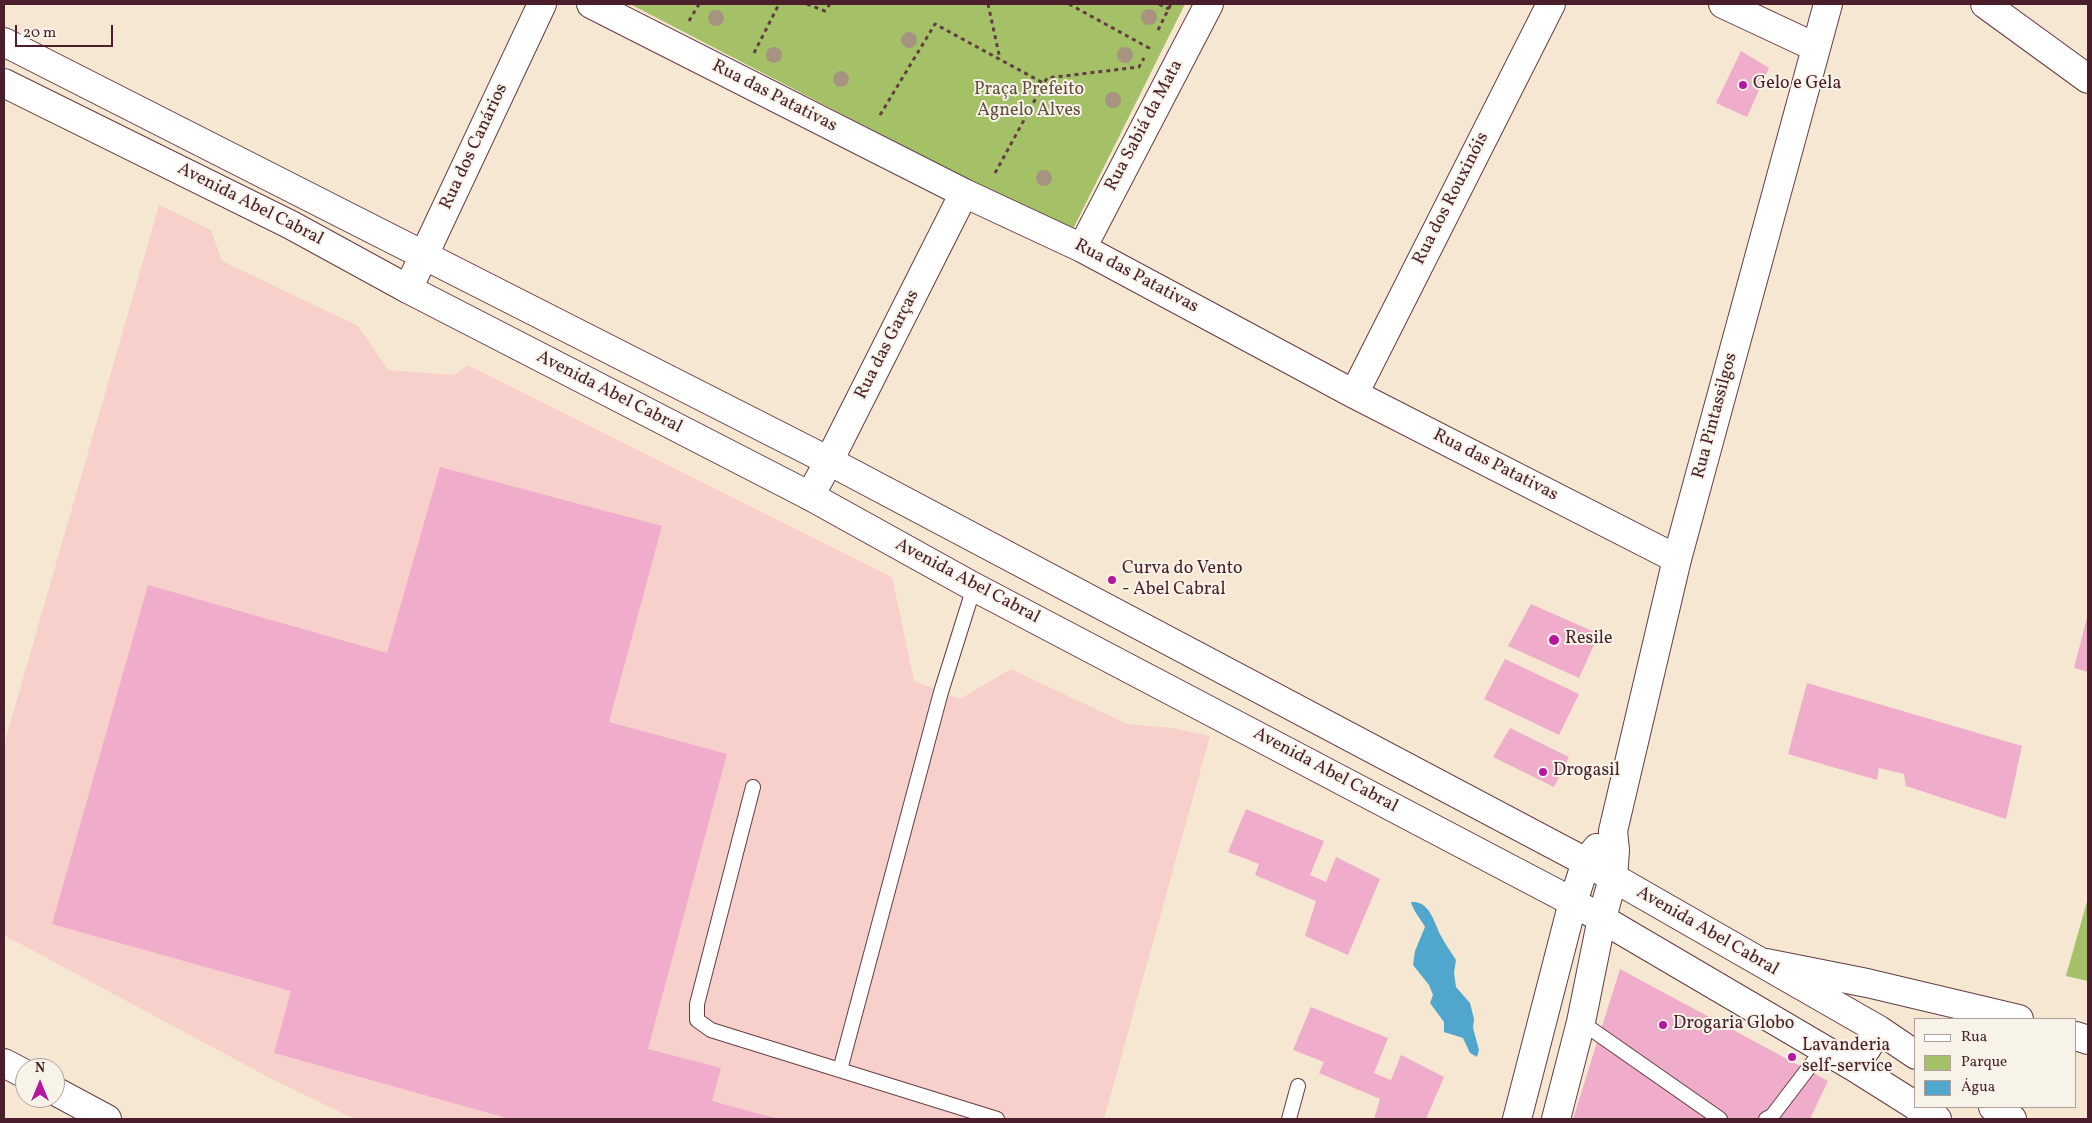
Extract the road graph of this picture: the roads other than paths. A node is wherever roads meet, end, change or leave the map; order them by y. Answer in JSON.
{"nodes":[{"id":1,"x":542,"y":4,"type":"edge"},
{"id":2,"x":591,"y":4,"type":"edge"},
{"id":3,"x":1209,"y":4,"type":"edge"},
{"id":4,"x":1551,"y":4,"type":"edge"},
{"id":5,"x":1723,"y":4,"type":"edge"},
{"id":6,"x":1828,"y":4,"type":"edge"},
{"id":7,"x":1985,"y":4,"type":"edge"},
{"id":8,"x":4,"y":42,"type":"edge"},
{"id":9,"x":1815,"y":47,"type":"junction"},
{"id":10,"x":2088,"y":78,"type":"edge"},
{"id":11,"x":4,"y":83,"type":"edge"},
{"id":12,"x":964,"y":194,"type":"junction"},
{"id":13,"x":1082,"y":248,"type":"junction"},
{"id":14,"x":425,"y":254,"type":"junction"},
{"id":15,"x":408,"y":289,"type":"junction"},
{"id":16,"x":646,"y":367,"type":"junction"},
{"id":17,"x":1354,"y":394,"type":"junction"},
{"id":18,"x":629,"y":404,"type":"junction"},
{"id":19,"x":830,"y":461,"type":"junction"},
{"id":20,"x":810,"y":496,"type":"junction"},
{"id":21,"x":1677,"y":559,"type":"junction"},
{"id":22,"x":974,"y":587,"type":"junction"},
{"id":23,"x":753,"y":787,"type":"dead end"},
{"id":24,"x":1614,"y":831,"type":"junction"},
{"id":25,"x":1586,"y":862,"type":"junction"},
{"id":26,"x":1613,"y":878,"type":"junction"},
{"id":27,"x":1573,"y":902,"type":"junction"},
{"id":28,"x":1602,"y":918,"type":"junction"},
{"id":29,"x":1759,"y":962,"type":"junction"},
{"id":30,"x":2015,"y":1018,"type":"edge"},
{"id":31,"x":1581,"y":1022,"type":"junction"},
{"id":32,"x":1878,"y":1030,"type":"junction"},
{"id":33,"x":1823,"y":1049,"type":"junction"},
{"id":34,"x":1914,"y":1054,"type":"edge"},
{"id":35,"x":1854,"y":1067,"type":"junction"},
{"id":36,"x":840,"y":1070,"type":"junction"},
{"id":37,"x":1298,"y":1086,"type":"dead end"},
{"id":38,"x":65,"y":1096,"type":"edge"},
{"id":39,"x":1914,"y":1105,"type":"edge"},
{"id":40,"x":1919,"y":1108,"type":"edge"},
{"id":41,"x":1995,"y":1108,"type":"edge"},
{"id":42,"x":107,"y":1119,"type":"edge"},
{"id":43,"x":997,"y":1119,"type":"edge"},
{"id":44,"x":1289,"y":1119,"type":"edge"},
{"id":45,"x":1517,"y":1119,"type":"edge"},
{"id":46,"x":1556,"y":1119,"type":"edge"},
{"id":47,"x":1720,"y":1119,"type":"edge"},
{"id":48,"x":1766,"y":1119,"type":"edge"},
{"id":49,"x":1936,"y":1119,"type":"edge"},
{"id":50,"x":2012,"y":1119,"type":"edge"}],
"edges":[{"from":1,"to":14,"type":"main road","name":"Rua dos Canários"},
{"from":2,"to":12,"type":"main road","name":"Rua das Patativas"},
{"from":3,"to":13,"type":"main road","name":"Rua Sabiá da Mata"},
{"from":4,"to":17,"type":"main road","name":"Rua dos Rouxinóis"},
{"from":5,"to":9,"type":"main road"},
{"from":6,"to":9,"type":"main road","name":"Rua Pintassilgos"},
{"from":7,"to":10,"type":"main road"},
{"from":8,"to":14,"type":"main road","name":"Avenida Abel Cabral"},
{"from":9,"to":21,"type":"main road","name":"Rua Pintassilgos"},
{"from":11,"to":15,"type":"main road","name":"Avenida Abel Cabral"},
{"from":12,"to":13,"type":"main road","name":"Rua das Patativas"},
{"from":12,"to":19,"type":"main road","name":"Rua das Garças"},
{"from":13,"to":17,"type":"main road","name":"Rua das Patativas"},
{"from":14,"to":15,"type":"main road","name":"Rua dos Canários"},
{"from":14,"to":16,"type":"main road","name":"Avenida Abel Cabral"},
{"from":15,"to":18,"type":"main road","name":"Avenida Abel Cabral"},
{"from":16,"to":18,"type":"main road"},
{"from":16,"to":19,"type":"main road","name":"Avenida Abel Cabral"},
{"from":17,"to":21,"type":"main road","name":"Rua das Patativas"},
{"from":18,"to":20,"type":"main road","name":"Avenida Abel Cabral"},
{"from":19,"to":20,"type":"main road","name":"Rua das Garças"},
{"from":19,"to":25,"type":"main road","name":"Avenida Abel Cabral"},
{"from":20,"to":22,"type":"main road","name":"Avenida Abel Cabral"},
{"from":21,"to":24,"type":"main road","name":"Rua Pintassilgos"},
{"from":22,"to":27,"type":"main road","name":"Avenida Abel Cabral"},
{"from":22,"to":36,"type":"lane"},
{"from":23,"to":36,"type":"lane"},
{"from":24,"to":25,"type":"main road","name":"Rua Pintassilgos"},
{"from":24,"to":26,"type":"main road","name":"Rua Pintassilgos"},
{"from":25,"to":26,"type":"main road","name":"Avenida Abel Cabral"},
{"from":25,"to":27,"type":"main road"},
{"from":26,"to":28,"type":"main road","name":"Rua Pintassilgos"},
{"from":26,"to":29,"type":"main road","name":"Avenida Abel Cabral"},
{"from":27,"to":28,"type":"main road","name":"Avenida Abel Cabral"},
{"from":27,"to":45,"type":"main road"},
{"from":28,"to":31,"type":"main road","name":"Rua Pintassilgos"},
{"from":28,"to":33,"type":"main road","name":"Avenida Abel Cabral"},
{"from":29,"to":30,"type":"main road"},
{"from":29,"to":32,"type":"main road","name":"Avenida Abel Cabral"},
{"from":31,"to":46,"type":"main road","name":"Rua Pintassilgos"},
{"from":31,"to":47,"type":"lane"},
{"from":32,"to":34,"type":"main road","name":"Avenida Abel Cabral"},
{"from":32,"to":35,"type":"main road"},
{"from":33,"to":35,"type":"main road","name":"Avenida Abel Cabral"},
{"from":33,"to":48,"type":"lane"},
{"from":35,"to":39,"type":"main road","name":"Avenida Abel Cabral"},
{"from":36,"to":43,"type":"lane"},
{"from":37,"to":44,"type":"lane"},
{"from":38,"to":42,"type":"main road"},
{"from":40,"to":49,"type":"main road","name":"Avenida Abel Cabral"},
{"from":41,"to":50,"type":"main road"}]}
